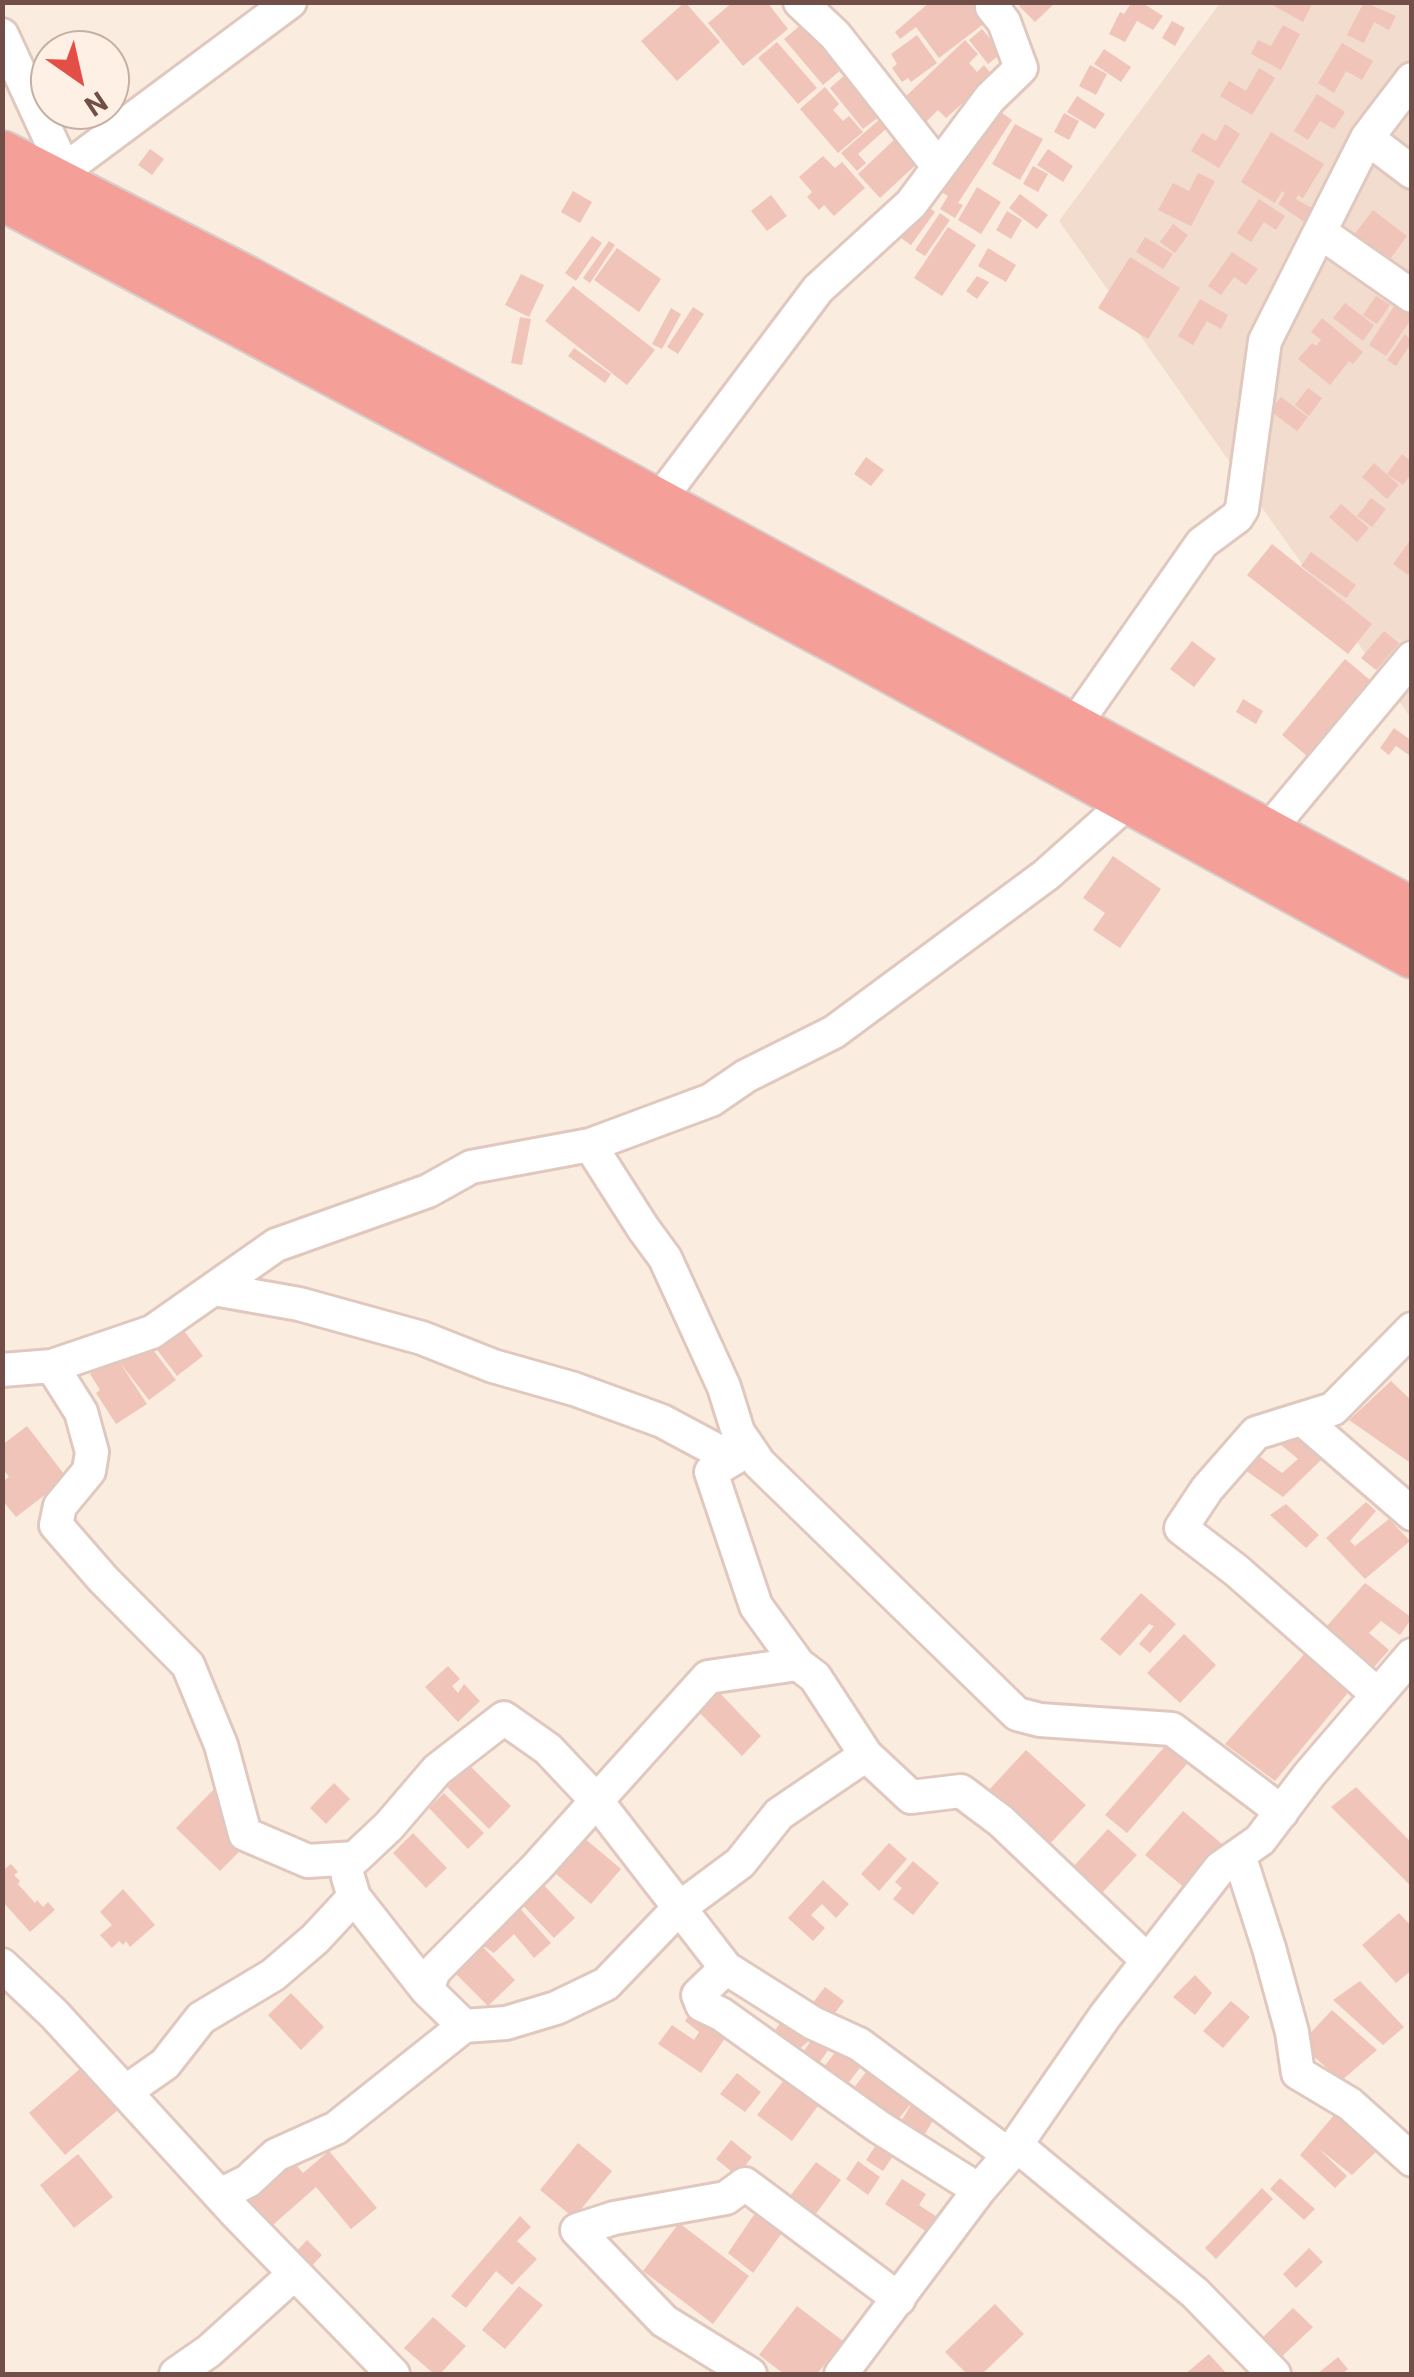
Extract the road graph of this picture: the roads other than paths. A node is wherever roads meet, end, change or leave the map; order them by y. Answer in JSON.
{"nodes":[{"id":1,"x":290,"y":2,"type":"edge"},
{"id":2,"x":800,"y":2,"type":"edge"},
{"id":3,"x":993,"y":4,"type":"edge"},
{"id":4,"x":2,"y":36,"type":"edge"},
{"id":5,"x":1412,"y":79,"type":"edge"},
{"id":6,"x":1367,"y":138,"type":"junction"},
{"id":7,"x":2,"y":154,"type":"edge"},
{"id":8,"x":938,"y":166,"type":"junction"},
{"id":9,"x":1412,"y":172,"type":"edge"},
{"id":10,"x":58,"y":174,"type":"junction"},
{"id":11,"x":2,"y":196,"type":"edge"},
{"id":12,"x":1320,"y":232,"type":"junction"},
{"id":13,"x":1412,"y":296,"type":"edge"},
{"id":14,"x":656,"y":503,"type":"junction"},
{"id":15,"x":1412,"y":658,"type":"edge"},
{"id":16,"x":1074,"y":726,"type":"junction"},
{"id":17,"x":1130,"y":800,"type":"junction"},
{"id":18,"x":1267,"y":832,"type":"junction"},
{"id":19,"x":1412,"y":912,"type":"edge"},
{"id":20,"x":1412,"y":954,"type":"edge"},
{"id":21,"x":590,"y":1145,"type":"junction"},
{"id":22,"x":214,"y":1288,"type":"junction"},
{"id":23,"x":1412,"y":1330,"type":"edge"},
{"id":24,"x":52,"y":1366,"type":"junction"},
{"id":25,"x":2,"y":1370,"type":"edge"},
{"id":26,"x":1302,"y":1419,"type":"junction"},
{"id":27,"x":741,"y":1454,"type":"junction"},
{"id":28,"x":1412,"y":1514,"type":"edge"},
{"id":29,"x":1412,"y":1655,"type":"edge"},
{"id":30,"x":798,"y":1664,"type":"junction"},
{"id":31,"x":1377,"y":1694,"type":"junction"},
{"id":32,"x":866,"y":1755,"type":"junction"},
{"id":33,"x":596,"y":1800,"type":"junction"},
{"id":34,"x":1282,"y":1812,"type":"junction"},
{"id":35,"x":1239,"y":1855,"type":"junction"},
{"id":36,"x":354,"y":1858,"type":"junction"},
{"id":37,"x":354,"y":1897,"type":"junction"},
{"id":38,"x":678,"y":1909,"type":"junction"},
{"id":39,"x":1148,"y":1961,"type":"junction"},
{"id":40,"x":2,"y":1965,"type":"edge"},
{"id":41,"x":726,"y":1968,"type":"junction"},
{"id":42,"x":427,"y":1990,"type":"junction"},
{"id":43,"x":464,"y":2026,"type":"junction"},
{"id":44,"x":125,"y":2092,"type":"junction"},
{"id":45,"x":1013,"y":2150,"type":"junction"},
{"id":46,"x":1412,"y":2160,"type":"edge"},
{"id":47,"x":980,"y":2190,"type":"junction"},
{"id":48,"x":220,"y":2195,"type":"junction"},
{"id":49,"x":294,"y":2274,"type":"junction"},
{"id":50,"x":898,"y":2298,"type":"junction"},
{"id":51,"x":176,"y":2374,"type":"edge"},
{"id":52,"x":393,"y":2374,"type":"edge"},
{"id":53,"x":750,"y":2374,"type":"edge"},
{"id":54,"x":840,"y":2374,"type":"edge"},
{"id":55,"x":1274,"y":2374,"type":"edge"}],
"edges":[{"from":1,"to":10,"type":"street"},
{"from":2,"to":8,"type":"street"},
{"from":3,"to":8,"type":"street"},
{"from":4,"to":10,"type":"street"},
{"from":5,"to":6,"type":"street"},
{"from":6,"to":9,"type":"street"},
{"from":6,"to":12,"type":"street"},
{"from":7,"to":10,"type":"highway"},
{"from":8,"to":14,"type":"street"},
{"from":10,"to":14,"type":"highway"},
{"from":11,"to":17,"type":"highway"},
{"from":12,"to":13,"type":"street"},
{"from":12,"to":16,"type":"street"},
{"from":14,"to":16,"type":"highway"},
{"from":15,"to":18,"type":"street"},
{"from":16,"to":18,"type":"highway"},
{"from":17,"to":20,"type":"highway"},
{"from":17,"to":21,"type":"street"},
{"from":18,"to":19,"type":"highway"},
{"from":21,"to":22,"type":"street"},
{"from":21,"to":27,"type":"street"},
{"from":22,"to":24,"type":"street"},
{"from":22,"to":27,"type":"street"},
{"from":23,"to":26,"type":"street"},
{"from":24,"to":25,"type":"street"},
{"from":24,"to":36,"type":"street"},
{"from":26,"to":28,"type":"street"},
{"from":26,"to":31,"type":"street"},
{"from":27,"to":30,"type":"street"},
{"from":27,"to":34,"type":"street"},
{"from":29,"to":31,"type":"street"},
{"from":30,"to":32,"type":"street"},
{"from":30,"to":33,"type":"street"},
{"from":31,"to":34,"type":"street"},
{"from":32,"to":38,"type":"street"},
{"from":32,"to":39,"type":"street"},
{"from":33,"to":36,"type":"street"},
{"from":33,"to":38,"type":"street"},
{"from":33,"to":42,"type":"street"},
{"from":34,"to":35,"type":"street"},
{"from":35,"to":39,"type":"street"},
{"from":35,"to":46,"type":"street"},
{"from":36,"to":37,"type":"street"},
{"from":37,"to":42,"type":"street"},
{"from":37,"to":44,"type":"street"},
{"from":38,"to":41,"type":"street"},
{"from":38,"to":43,"type":"street"},
{"from":39,"to":45,"type":"street"},
{"from":40,"to":44,"type":"street"},
{"from":41,"to":45,"type":"street"},
{"from":41,"to":47,"type":"street"},
{"from":42,"to":43,"type":"street"},
{"from":43,"to":48,"type":"street"},
{"from":44,"to":48,"type":"street"},
{"from":45,"to":47,"type":"street"},
{"from":45,"to":55,"type":"street"},
{"from":47,"to":50,"type":"street"},
{"from":48,"to":49,"type":"street"},
{"from":49,"to":51,"type":"street"},
{"from":49,"to":52,"type":"street"},
{"from":50,"to":53,"type":"street"},
{"from":50,"to":54,"type":"street"}]}
